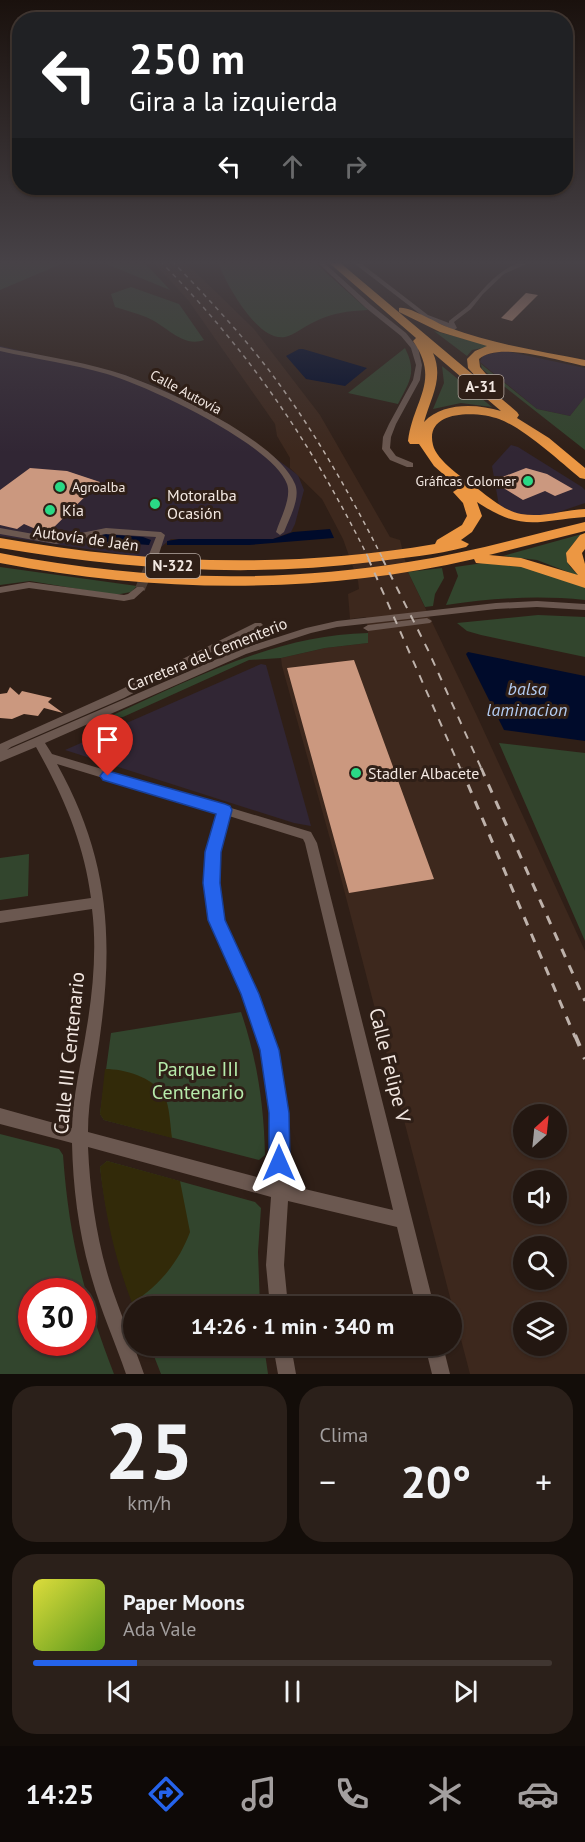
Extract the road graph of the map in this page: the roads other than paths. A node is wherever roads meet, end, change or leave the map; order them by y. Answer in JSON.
{"nodes":[{"id":1,"x":391,"y":325,"type":"edge"},
{"id":2,"x":417,"y":325,"type":"edge"},
{"id":3,"x":432,"y":325,"type":"edge"},
{"id":4,"x":409,"y":327,"type":"joint"},
{"id":5,"x":0,"y":349,"type":"edge"},
{"id":6,"x":536,"y":352,"type":"junction"},
{"id":7,"x":585,"y":363,"type":"edge"},
{"id":8,"x":487,"y":383,"type":"junction"},
{"id":9,"x":552,"y":448,"type":"junction"},
{"id":10,"x":426,"y":455,"type":"junction"},
{"id":11,"x":585,"y":464,"type":"edge"},
{"id":12,"x":410,"y":465,"type":"dead end"},
{"id":13,"x":585,"y":475,"type":"edge"},
{"id":14,"x":585,"y":514,"type":"edge"},
{"id":15,"x":585,"y":526,"type":"edge"},
{"id":16,"x":0,"y":531,"type":"edge"},
{"id":17,"x":280,"y":532,"type":"dead end"},
{"id":18,"x":585,"y":538,"type":"edge"},
{"id":19,"x":0,"y":543,"type":"edge"},
{"id":20,"x":153,"y":557,"type":"tunnel mouth"},
{"id":21,"x":0,"y":558,"type":"edge"},
{"id":22,"x":411,"y":559,"type":"junction"},
{"id":23,"x":0,"y":564,"type":"edge"},
{"id":24,"x":348,"y":568,"type":"junction"},
{"id":25,"x":88,"y":573,"type":"junction"},
{"id":26,"x":585,"y":573,"type":"edge"},
{"id":27,"x":585,"y":584,"type":"edge"},
{"id":28,"x":140,"y":589,"type":"dead end"},
{"id":29,"x":0,"y":590,"type":"edge"},
{"id":30,"x":585,"y":607,"type":"edge"},
{"id":31,"x":258,"y":626,"type":"dead end"},
{"id":32,"x":39,"y":741,"type":"junction"},
{"id":33,"x":0,"y":750,"type":"edge"},
{"id":34,"x":48,"y":757,"type":"junction"},
{"id":35,"x":0,"y":758,"type":"edge"},
{"id":36,"x":225,"y":810,"type":"junction"},
{"id":37,"x":99,"y":902,"type":"junction"},
{"id":38,"x":0,"y":916,"type":"edge"},
{"id":39,"x":0,"y":1116,"type":"edge"},
{"id":40,"x":80,"y":1137,"type":"junction"},
{"id":41,"x":280,"y":1191,"type":"junction"},
{"id":42,"x":405,"y":1221,"type":"junction"},
{"id":43,"x":278,"y":1296,"type":"edge"},
{"id":44,"x":423,"y":1296,"type":"edge"},
{"id":45,"x":284,"y":1356,"type":"edge"},
{"id":46,"x":436,"y":1356,"type":"edge"},
{"id":47,"x":135,"y":1374,"type":"edge"},
{"id":48,"x":287,"y":1374,"type":"edge"},
{"id":49,"x":441,"y":1374,"type":"edge"}],
"edges":[{"from":1,"to":12,"type":"street"},
{"from":2,"to":8,"type":"highway","number":"A-31"},
{"from":3,"to":6,"type":"highway"},
{"from":4,"to":9,"type":"highway","number":"A-31"},
{"from":4,"to":10,"type":"highway"},
{"from":5,"to":17,"type":"street","name":"Calle Autovía"},
{"from":6,"to":7,"type":"highway"},
{"from":6,"to":8,"type":"highway"},
{"from":8,"to":11,"type":"highway","number":"A-31"},
{"from":9,"to":10,"type":"highway"},
{"from":9,"to":13,"type":"highway","number":"A-31"},
{"from":10,"to":14,"type":"highway"},
{"from":10,"to":22,"type":"highway"},
{"from":14,"to":22,"type":"highway","number":"N-322"},
{"from":15,"to":22,"type":"highway","number":"N-322"},
{"from":16,"to":20,"type":"street"},
{"from":18,"to":26,"type":"highway"},
{"from":19,"to":24,"type":"highway","name":"Autovía de Jaén","number":"N-322"},
{"from":21,"to":25,"type":"highway","name":"Autovía de Jaén","number":"N-322"},
{"from":22,"to":24,"type":"highway","number":"N-322"},
{"from":22,"to":27,"type":"highway"},
{"from":23,"to":25,"type":"highway"},
{"from":24,"to":25,"type":"highway","name":"Autovía de Jaén","number":"N-322"},
{"from":28,"to":29,"type":"street"},
{"from":30,"to":32,"type":"street","name":"Carretera del Cementerio"},
{"from":31,"to":33,"type":"street"},
{"from":32,"to":34,"type":"street","name":"Calle III Centenario"},
{"from":32,"to":35,"type":"street","name":"Carretera del Cementerio"},
{"from":34,"to":36,"type":"street"},
{"from":34,"to":37,"type":"street","name":"Calle III Centenario"},
{"from":36,"to":41,"type":"street"},
{"from":36,"to":42,"type":"street","name":"Calle Felipe V"},
{"from":37,"to":38,"type":"street"},
{"from":37,"to":40,"type":"street","name":"Calle III Centenario"},
{"from":39,"to":40,"type":"street"},
{"from":40,"to":41,"type":"street"},
{"from":40,"to":47,"type":"street","name":"Calle III Centenario"},
{"from":41,"to":42,"type":"street"},
{"from":41,"to":43,"type":"street"},
{"from":42,"to":44,"type":"street","name":"Calle Felipe V"},
{"from":45,"to":48,"type":"street"},
{"from":46,"to":49,"type":"street"}]}
